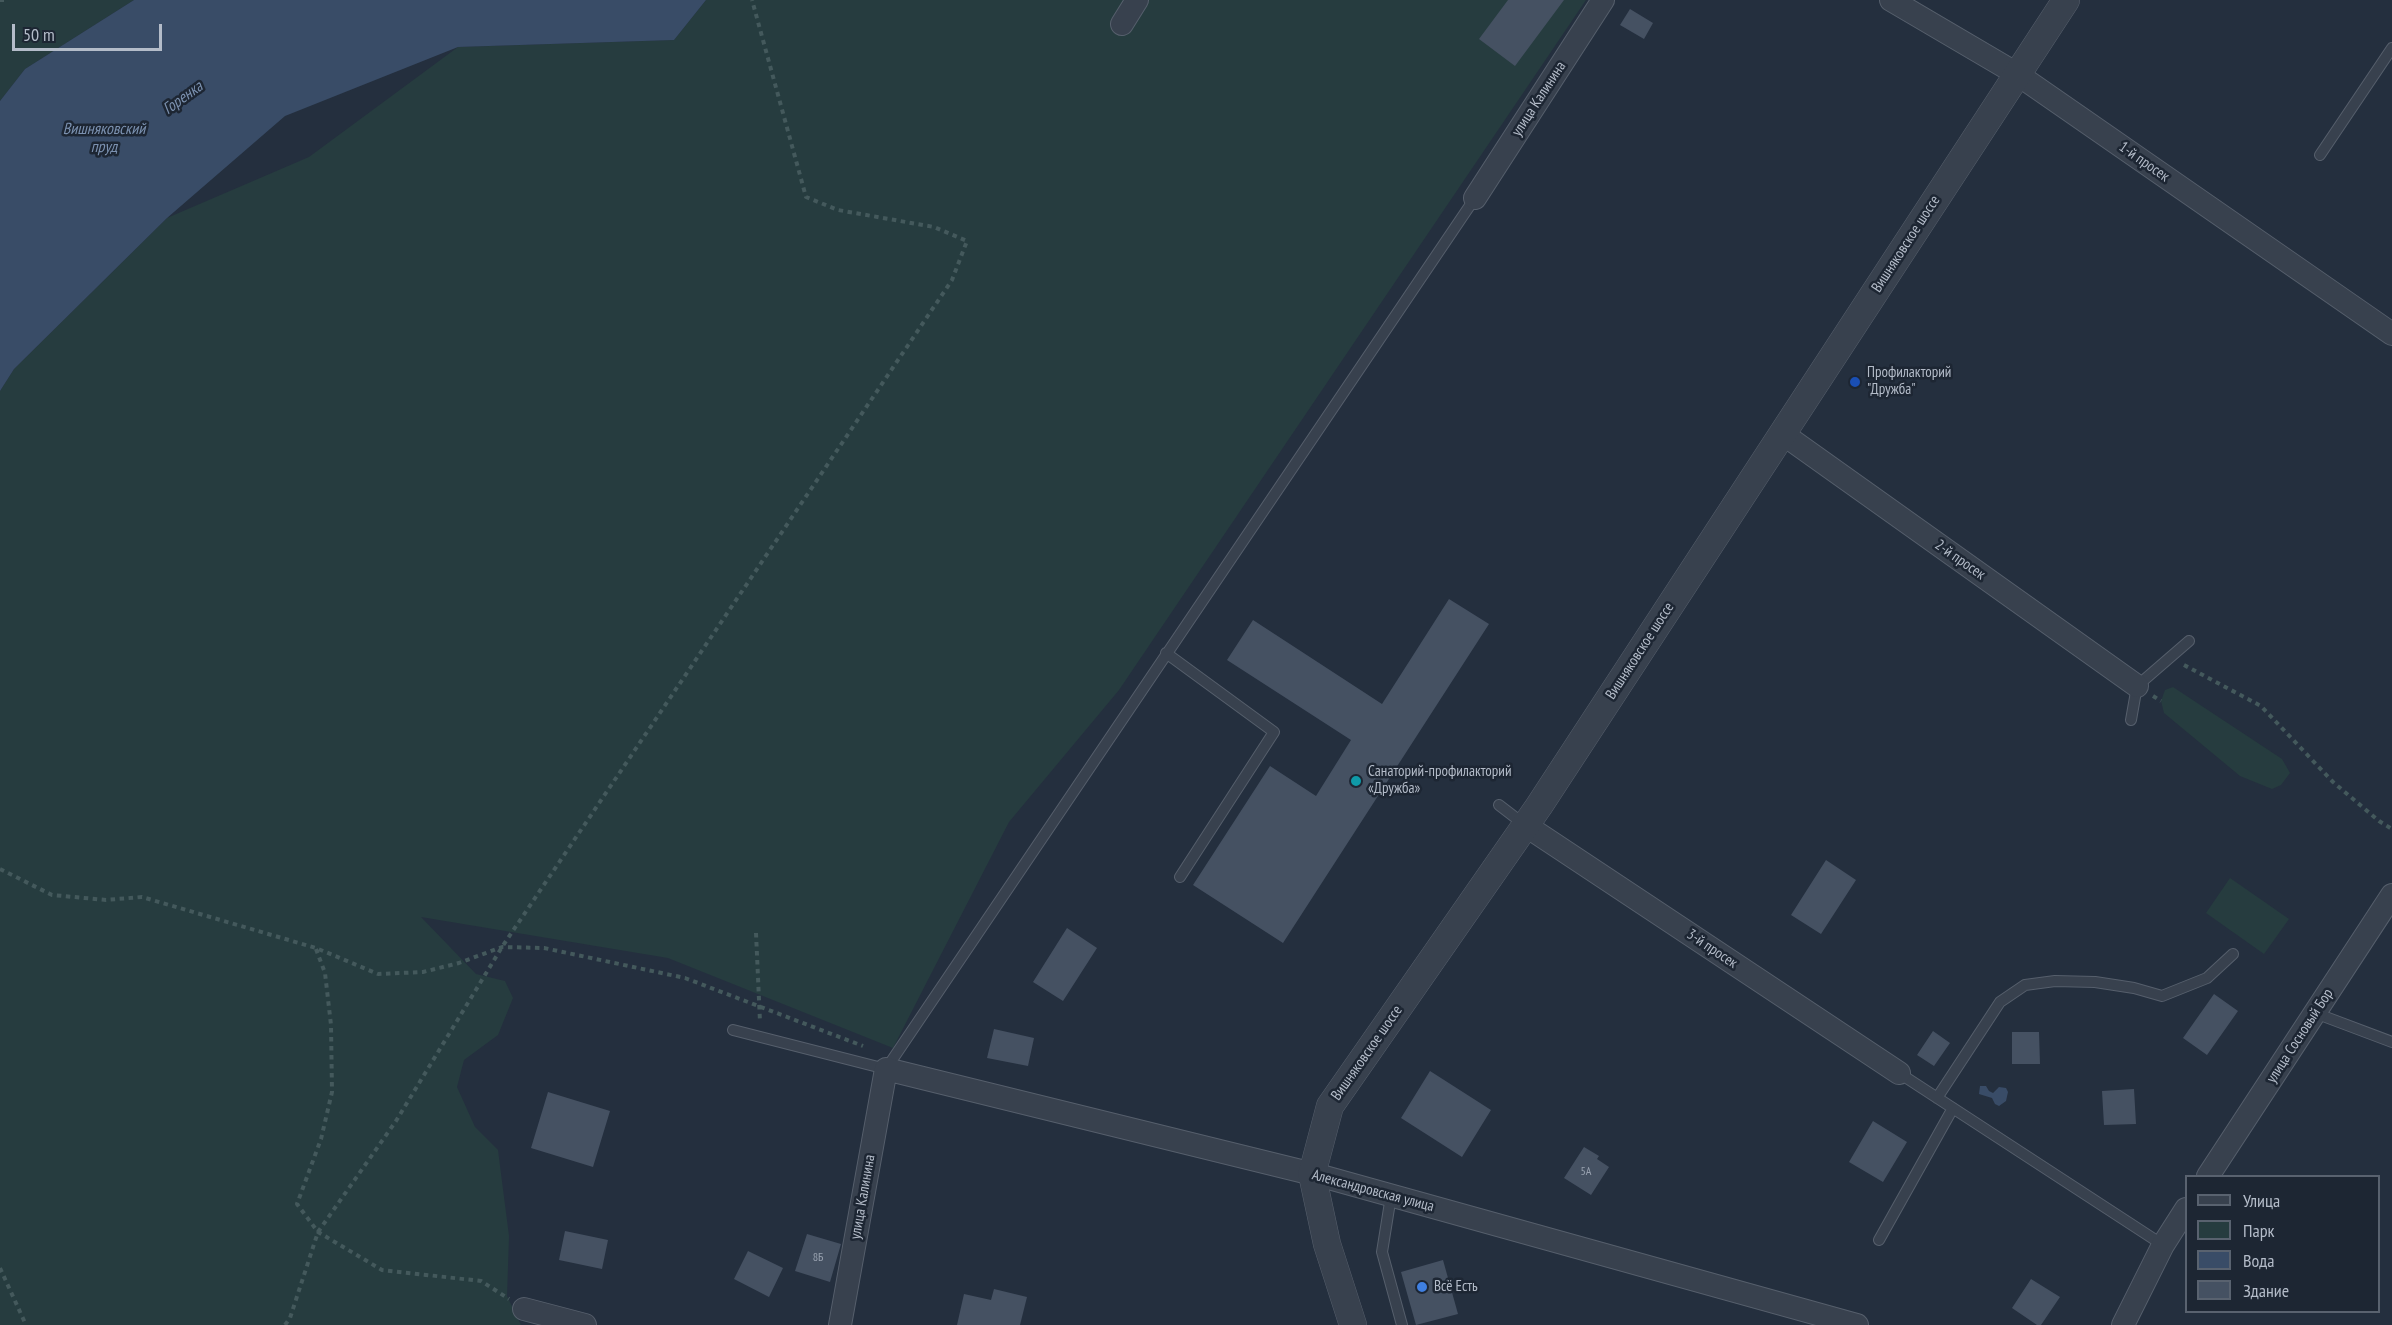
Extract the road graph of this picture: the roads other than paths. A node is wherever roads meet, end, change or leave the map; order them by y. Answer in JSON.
{"nodes":[{"id":1,"x":1137,"y":0,"type":"edge"},
{"id":2,"x":1603,"y":0,"type":"edge"},
{"id":3,"x":1891,"y":0,"type":"edge"},
{"id":4,"x":2066,"y":0,"type":"edge"},
{"id":5,"x":1122,"y":24,"type":"dead end"},
{"id":6,"x":2392,"y":48,"type":"edge"},
{"id":7,"x":2017,"y":74,"type":"junction"},
{"id":8,"x":2320,"y":155,"type":"dead end"},
{"id":9,"x":1475,"y":198,"type":"joint"},
{"id":10,"x":2392,"y":334,"type":"edge"},
{"id":11,"x":1783,"y":434,"type":"junction"},
{"id":12,"x":2190,"y":642,"type":"dead end"},
{"id":13,"x":1167,"y":653,"type":"junction"},
{"id":14,"x":2137,"y":686,"type":"junction"},
{"id":15,"x":2131,"y":720,"type":"dead end"},
{"id":16,"x":1499,"y":805,"type":"dead end"},
{"id":17,"x":1526,"y":825,"type":"junction"},
{"id":18,"x":1180,"y":877,"type":"dead end"},
{"id":19,"x":2392,"y":895,"type":"edge"},
{"id":20,"x":2233,"y":954,"type":"dead end"},
{"id":21,"x":2315,"y":1013,"type":"junction"},
{"id":22,"x":733,"y":1030,"type":"dead end"},
{"id":23,"x":2392,"y":1042,"type":"edge"},
{"id":24,"x":886,"y":1069,"type":"junction"},
{"id":25,"x":1899,"y":1073,"type":"joint"},
{"id":26,"x":1937,"y":1098,"type":"junction"},
{"id":27,"x":1953,"y":1108,"type":"junction"},
{"id":28,"x":1312,"y":1174,"type":"junction"},
{"id":29,"x":2209,"y":1175,"type":"edge"},
{"id":30,"x":1391,"y":1196,"type":"junction"},
{"id":31,"x":2185,"y":1212,"type":"edge"},
{"id":32,"x":1879,"y":1240,"type":"dead end"},
{"id":33,"x":2163,"y":1245,"type":"junction"},
{"id":34,"x":524,"y":1309,"type":"road end"},
{"id":35,"x":585,"y":1325,"type":"edge"},
{"id":36,"x":840,"y":1325,"type":"edge"},
{"id":37,"x":1353,"y":1325,"type":"edge"},
{"id":38,"x":1402,"y":1325,"type":"edge"},
{"id":39,"x":1857,"y":1325,"type":"edge"},
{"id":40,"x":2123,"y":1325,"type":"edge"}],
"edges":[{"from":1,"to":5,"type":"street"},
{"from":2,"to":9,"type":"street","name":"улица Калинина"},
{"from":3,"to":7,"type":"street","name":"1-й просек"},
{"from":4,"to":7,"type":"street","name":"Вишняковское шоссе"},
{"from":6,"to":8,"type":"lane"},
{"from":7,"to":10,"type":"street","name":"1-й просек"},
{"from":7,"to":11,"type":"street","name":"Вишняковское шоссе"},
{"from":9,"to":13,"type":"lane"},
{"from":11,"to":14,"type":"street","name":"2-й просек"},
{"from":11,"to":17,"type":"street","name":"Вишняковское шоссе"},
{"from":12,"to":14,"type":"lane"},
{"from":13,"to":18,"type":"lane"},
{"from":13,"to":24,"type":"lane"},
{"from":14,"to":15,"type":"lane"},
{"from":16,"to":17,"type":"lane"},
{"from":17,"to":25,"type":"street","name":"3-й просек"},
{"from":17,"to":28,"type":"street","name":"Вишняковское шоссе"},
{"from":19,"to":21,"type":"street","name":"улица Сосновый Бор"},
{"from":20,"to":26,"type":"lane"},
{"from":21,"to":23,"type":"lane"},
{"from":21,"to":29,"type":"street","name":"улица Сосновый Бор"},
{"from":22,"to":24,"type":"lane"},
{"from":24,"to":28,"type":"street","name":"Александровская улица"},
{"from":24,"to":36,"type":"street","name":"улица Калинина"},
{"from":25,"to":26,"type":"lane"},
{"from":26,"to":27,"type":"lane"},
{"from":27,"to":32,"type":"lane"},
{"from":27,"to":33,"type":"lane"},
{"from":28,"to":30,"type":"street","name":"Александровская улица"},
{"from":28,"to":37,"type":"street","name":"Вишняковское шоссе"},
{"from":30,"to":38,"type":"lane"},
{"from":30,"to":39,"type":"street","name":"Александровская улица"},
{"from":31,"to":33,"type":"street"},
{"from":33,"to":40,"type":"street"},
{"from":34,"to":35,"type":"street"}]}
